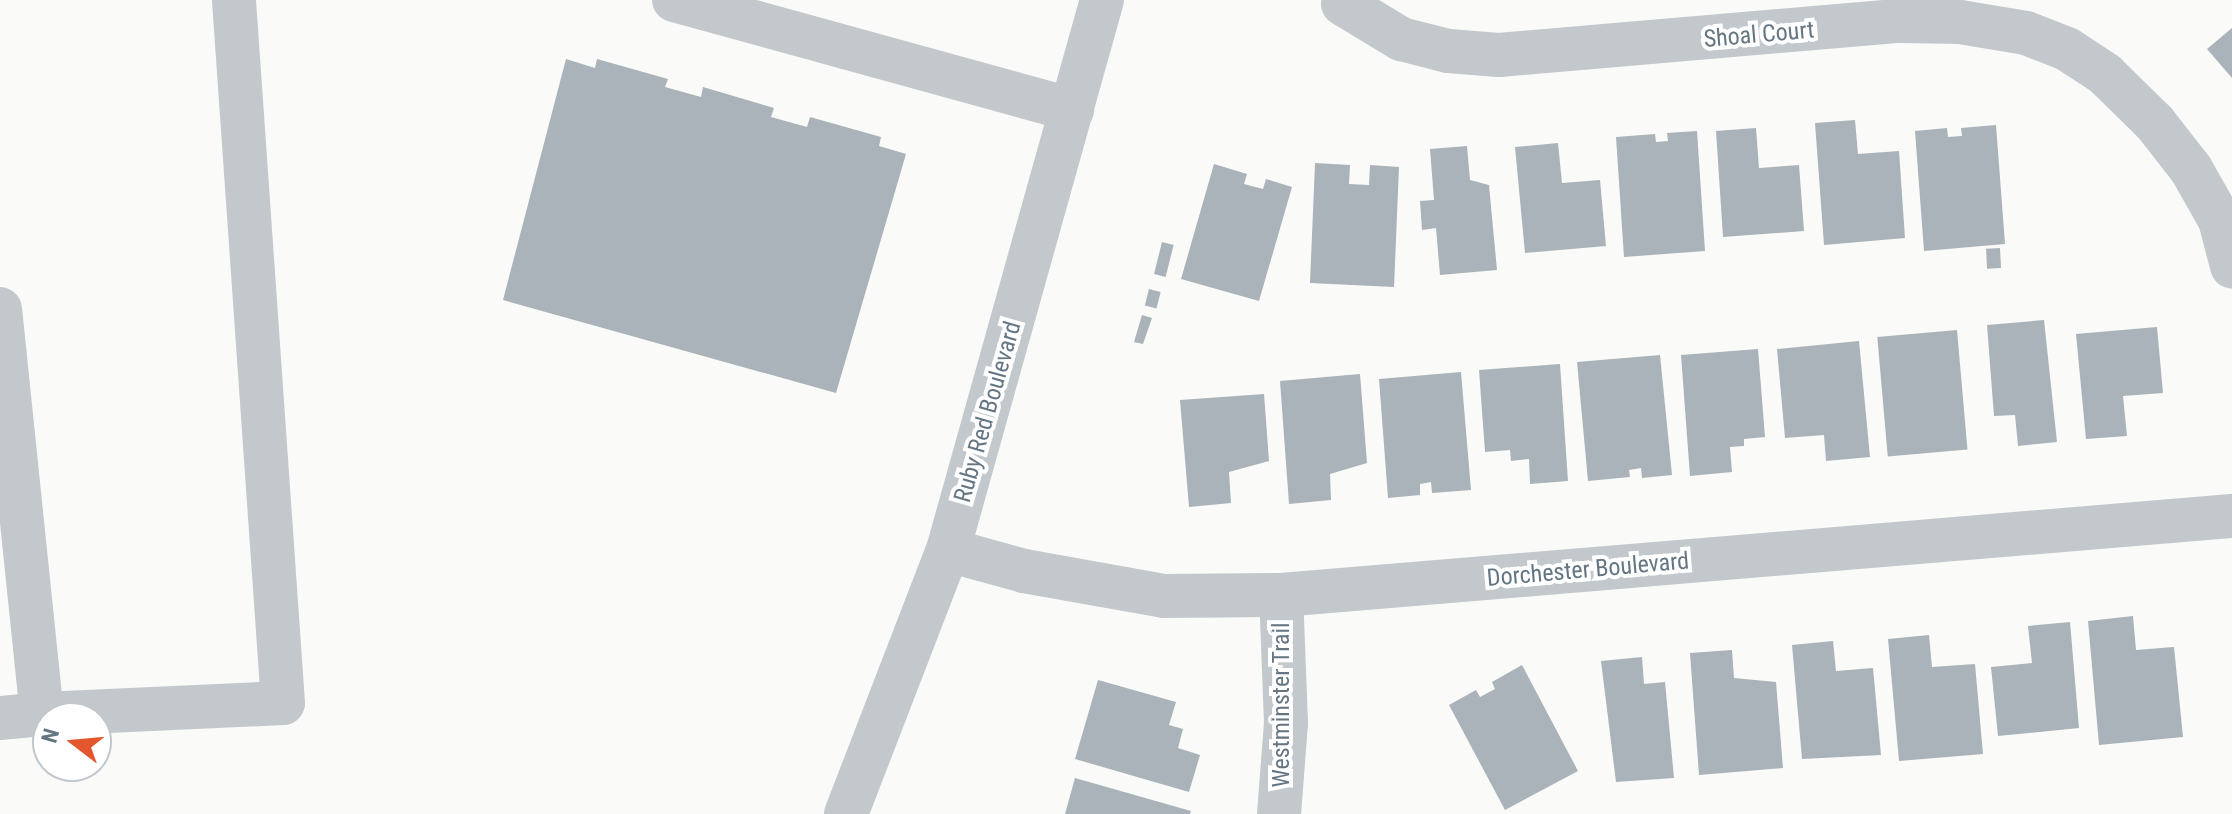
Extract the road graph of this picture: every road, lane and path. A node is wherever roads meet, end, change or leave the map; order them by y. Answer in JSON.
{"nodes":[{"id":1,"x":234,"y":0,"type":"edge"},
{"id":2,"x":674,"y":0,"type":"edge"},
{"id":3,"x":1102,"y":0,"type":"edge"},
{"id":4,"x":1343,"y":4,"type":"dead end"},
{"id":5,"x":1072,"y":110,"type":"junction"},
{"id":6,"x":2232,"y":266,"type":"edge"},
{"id":7,"x":0,"y":309,"type":"edge"},
{"id":8,"x":9,"y":492,"type":"edge"},
{"id":9,"x":2232,"y":516,"type":"edge"},
{"id":10,"x":948,"y":550,"type":"junction"},
{"id":11,"x":1281,"y":595,"type":"junction"},
{"id":12,"x":21,"y":716,"type":"edge"},
{"id":13,"x":846,"y":814,"type":"edge"},
{"id":14,"x":1279,"y":814,"type":"edge"}],
"edges":[{"from":1,"to":12,"type":"street"},
{"from":2,"to":5,"type":"street"},
{"from":3,"to":5,"type":"street","name":"Ruby Red Boulevard"},
{"from":4,"to":6,"type":"street","name":"Shoal Court"},
{"from":5,"to":10,"type":"street","name":"Ruby Red Boulevard"},
{"from":7,"to":8,"type":"street"},
{"from":8,"to":12,"type":"street"},
{"from":9,"to":11,"type":"street","name":"Dorchester Boulevard"},
{"from":10,"to":11,"type":"street","name":"Dorchester Boulevard"},
{"from":10,"to":13,"type":"street","name":"Ruby Red Boulevard"},
{"from":11,"to":14,"type":"street","name":"Westminster Trail"}]}
